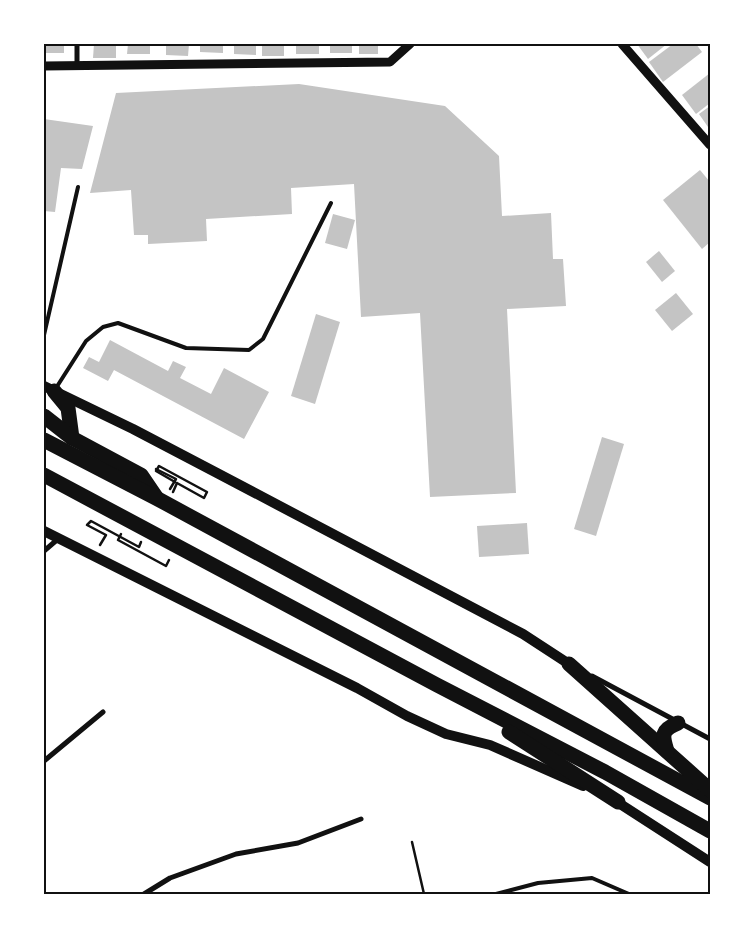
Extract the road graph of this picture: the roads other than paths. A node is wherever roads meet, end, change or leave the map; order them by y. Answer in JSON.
{"nodes":[{"id":1,"x":77,"y":44,"type":"edge"},
{"id":2,"x":410,"y":44,"type":"edge"},
{"id":3,"x":622,"y":44,"type":"edge"},
{"id":4,"x":77,"y":65,"type":"junction"},
{"id":5,"x":44,"y":66,"type":"edge"},
{"id":6,"x":710,"y":145,"type":"edge"},
{"id":7,"x":78,"y":187,"type":"dead end"},
{"id":8,"x":331,"y":204,"type":"dead end"},
{"id":9,"x":44,"y":335,"type":"edge"},
{"id":10,"x":49,"y":389,"type":"edge"},
{"id":11,"x":44,"y":416,"type":"edge"},
{"id":12,"x":72,"y":438,"type":"junction"},
{"id":13,"x":44,"y":440,"type":"edge"},
{"id":14,"x":44,"y":475,"type":"edge"},
{"id":15,"x":156,"y":498,"type":"junction"},
{"id":16,"x":44,"y":531,"type":"edge"},
{"id":17,"x":58,"y":539,"type":"junction"},
{"id":18,"x":44,"y":551,"type":"edge"},
{"id":19,"x":569,"y":664,"type":"junction"},
{"id":20,"x":437,"y":685,"type":"junction"},
{"id":21,"x":103,"y":712,"type":"dead end"},
{"id":22,"x":678,"y":723,"type":"junction"},
{"id":23,"x":710,"y":739,"type":"edge"},
{"id":24,"x":667,"y":751,"type":"junction"},
{"id":25,"x":44,"y":761,"type":"edge"},
{"id":26,"x":710,"y":790,"type":"edge"},
{"id":27,"x":710,"y":798,"type":"edge"},
{"id":28,"x":618,"y":802,"type":"junction"},
{"id":29,"x":361,"y":819,"type":"dead end"},
{"id":30,"x":710,"y":831,"type":"edge"},
{"id":31,"x":710,"y":862,"type":"edge"},
{"id":32,"x":144,"y":894,"type":"edge"},
{"id":33,"x":496,"y":894,"type":"edge"},
{"id":34,"x":629,"y":894,"type":"edge"}],
"edges":[{"from":1,"to":4,"type":"street"},
{"from":2,"to":4,"type":"street"},
{"from":3,"to":6,"type":"street"},
{"from":4,"to":5,"type":"street"},
{"from":7,"to":9,"type":"lane"},
{"from":8,"to":10,"type":"lane"},
{"from":10,"to":12,"type":"highway"},
{"from":10,"to":19,"type":"main road"},
{"from":11,"to":12,"type":"highway"},
{"from":12,"to":15,"type":"highway"},
{"from":13,"to":15,"type":"highway"},
{"from":14,"to":20,"type":"highway"},
{"from":15,"to":27,"type":"highway"},
{"from":16,"to":17,"type":"main road"},
{"from":17,"to":18,"type":"street"},
{"from":17,"to":28,"type":"main road"},
{"from":19,"to":22,"type":"street"},
{"from":19,"to":24,"type":"highway"},
{"from":20,"to":28,"type":"highway"},
{"from":20,"to":30,"type":"highway"},
{"from":21,"to":25,"type":"street"},
{"from":22,"to":23,"type":"street"},
{"from":22,"to":24,"type":"highway"},
{"from":24,"to":26,"type":"highway"},
{"from":28,"to":31,"type":"main road"},
{"from":29,"to":32,"type":"street"},
{"from":33,"to":34,"type":"lane"}]}
